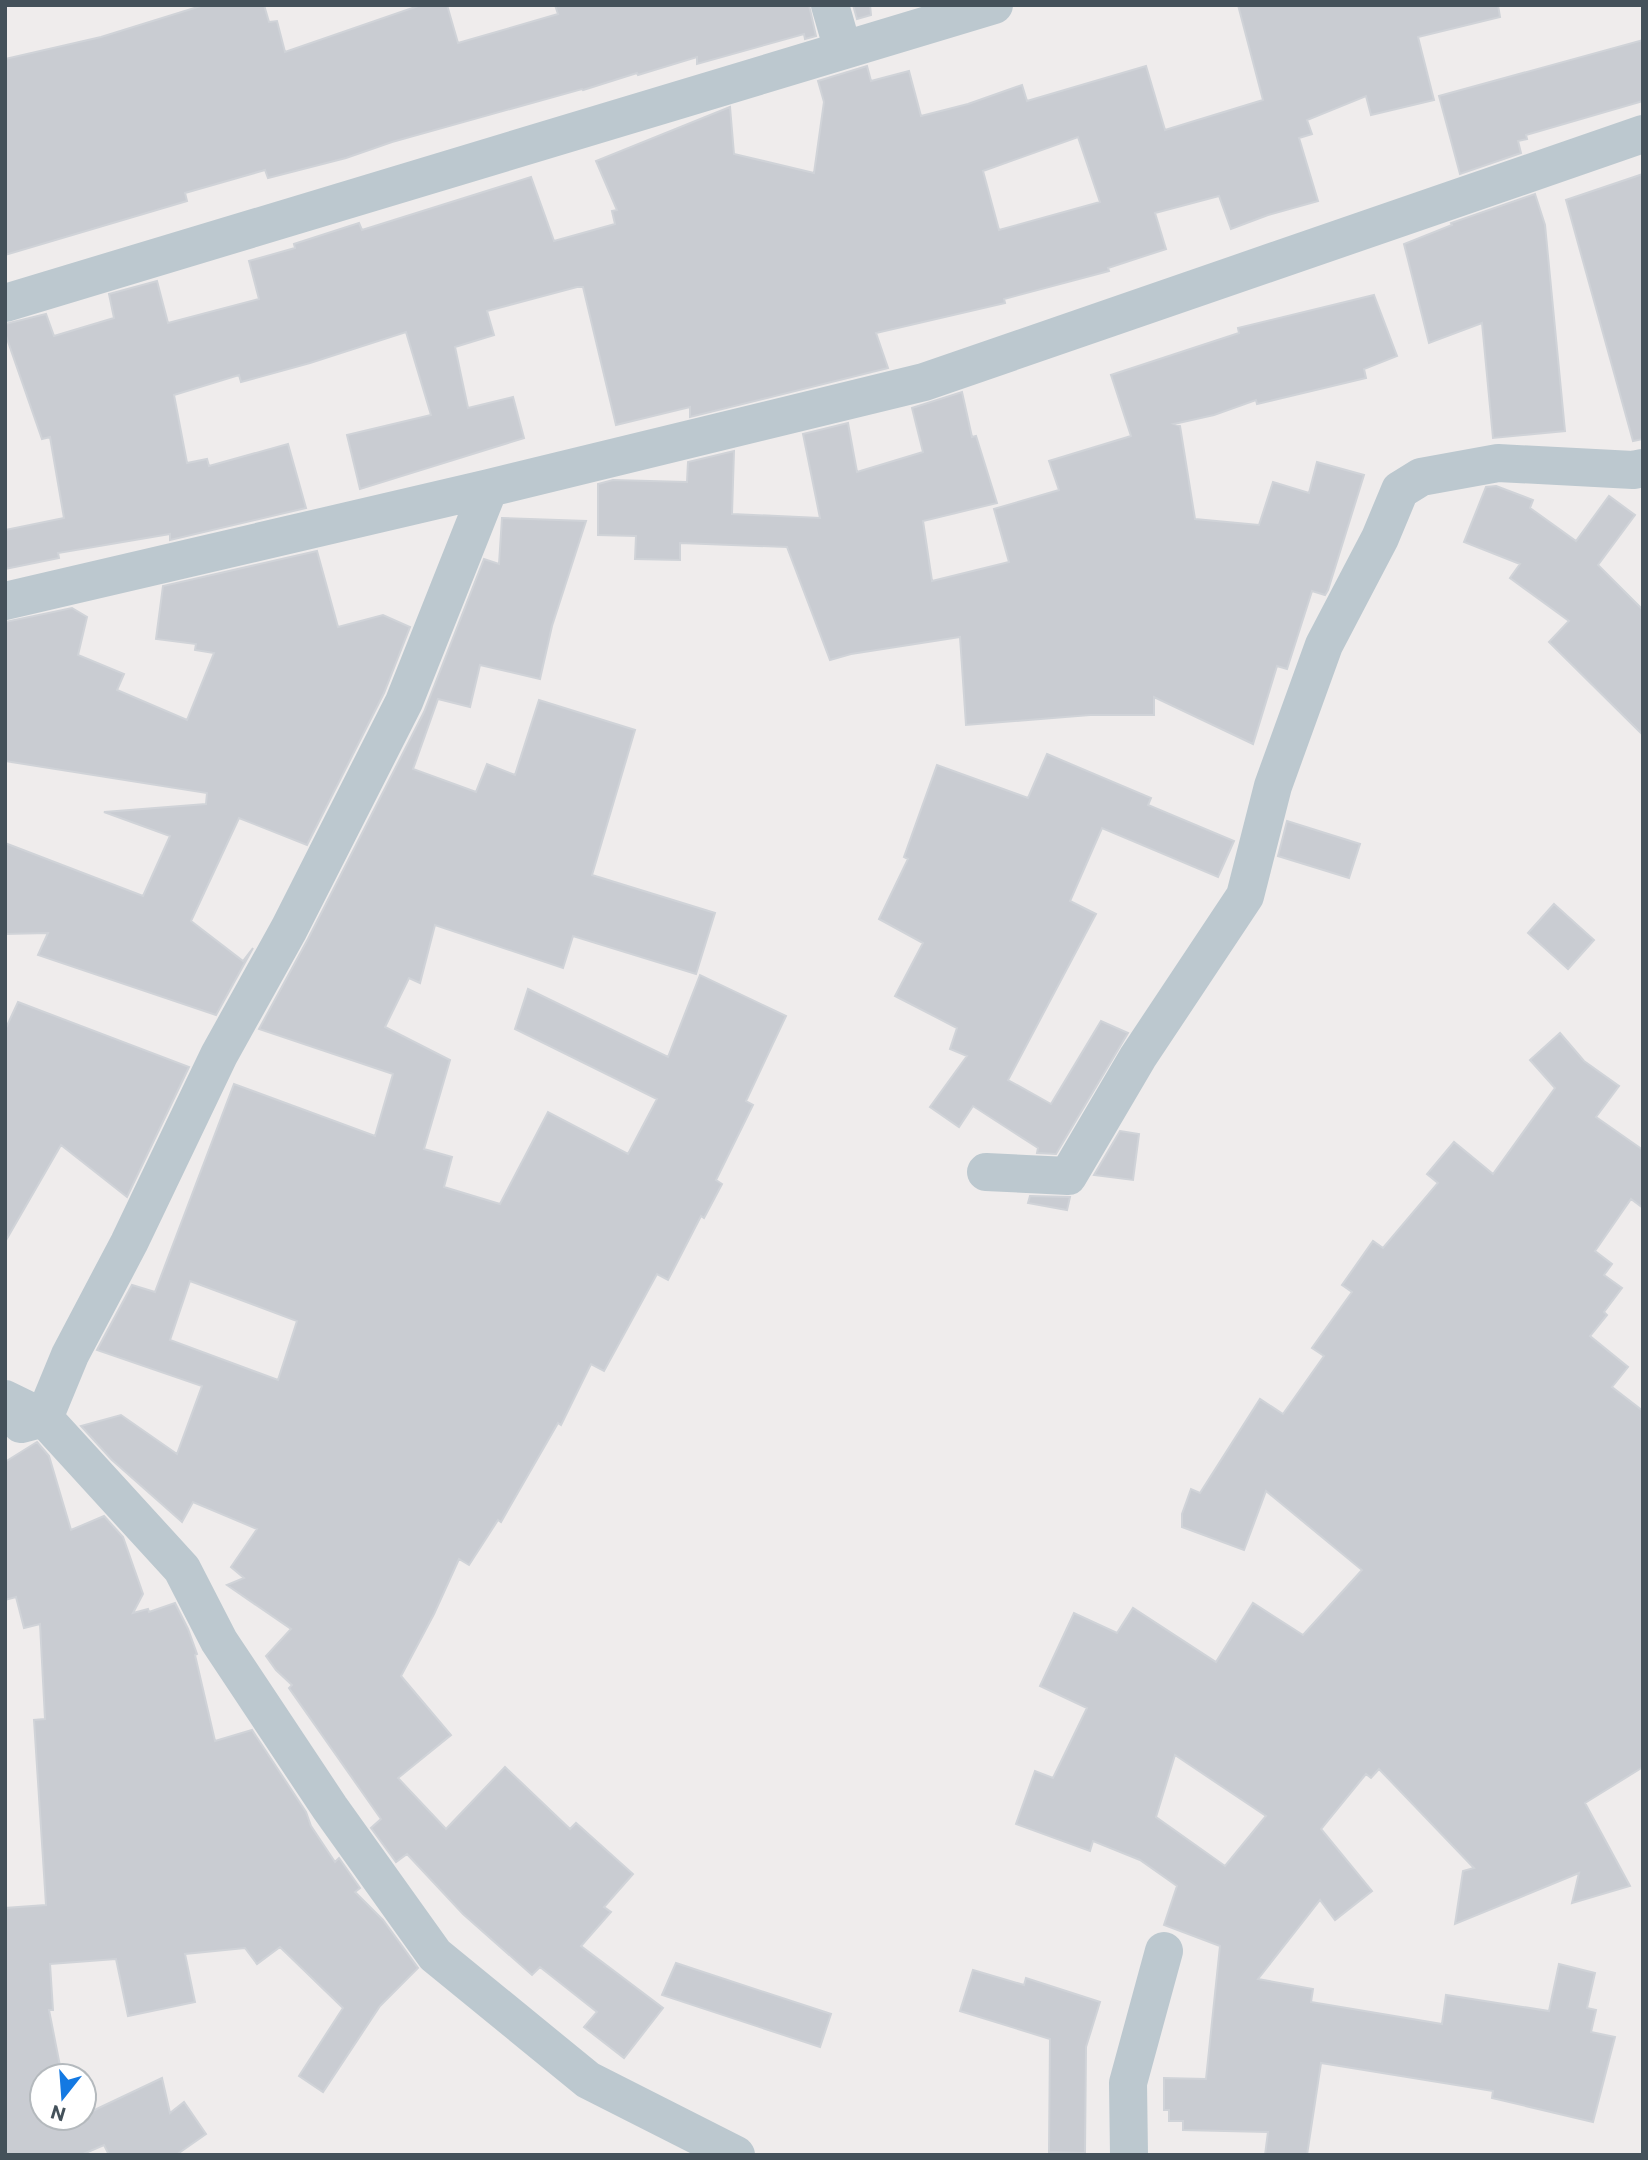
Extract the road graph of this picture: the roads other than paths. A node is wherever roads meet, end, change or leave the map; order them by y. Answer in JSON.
{"nodes":[{"id":1,"x":830,"y":5,"type":"edge"},
{"id":2,"x":994,"y":5,"type":"edge"},
{"id":3,"x":843,"y":50,"type":"junction"},
{"id":4,"x":1643,"y":134,"type":"edge"},
{"id":5,"x":5,"y":303,"type":"edge"},
{"id":6,"x":1643,"y":468,"type":"edge"},
{"id":7,"x":489,"y":488,"type":"junction"},
{"id":8,"x":5,"y":601,"type":"edge"},
{"id":9,"x":986,"y":1172,"type":"dead end"},
{"id":10,"x":5,"y":1399,"type":"edge"},
{"id":11,"x":44,"y":1418,"type":"junction"},
{"id":12,"x":5,"y":1428,"type":"edge"},
{"id":13,"x":1164,"y":1951,"type":"dead end"},
{"id":14,"x":736,"y":2155,"type":"edge"},
{"id":15,"x":1129,"y":2155,"type":"edge"}],
"edges":[{"from":1,"to":3,"type":"street"},
{"from":2,"to":3,"type":"street"},
{"from":3,"to":5,"type":"street"},
{"from":4,"to":7,"type":"street"},
{"from":6,"to":9,"type":"street"},
{"from":7,"to":8,"type":"street"},
{"from":7,"to":11,"type":"street"},
{"from":10,"to":11,"type":"street"},
{"from":11,"to":12,"type":"street"},
{"from":11,"to":14,"type":"street"},
{"from":13,"to":15,"type":"street"}]}
